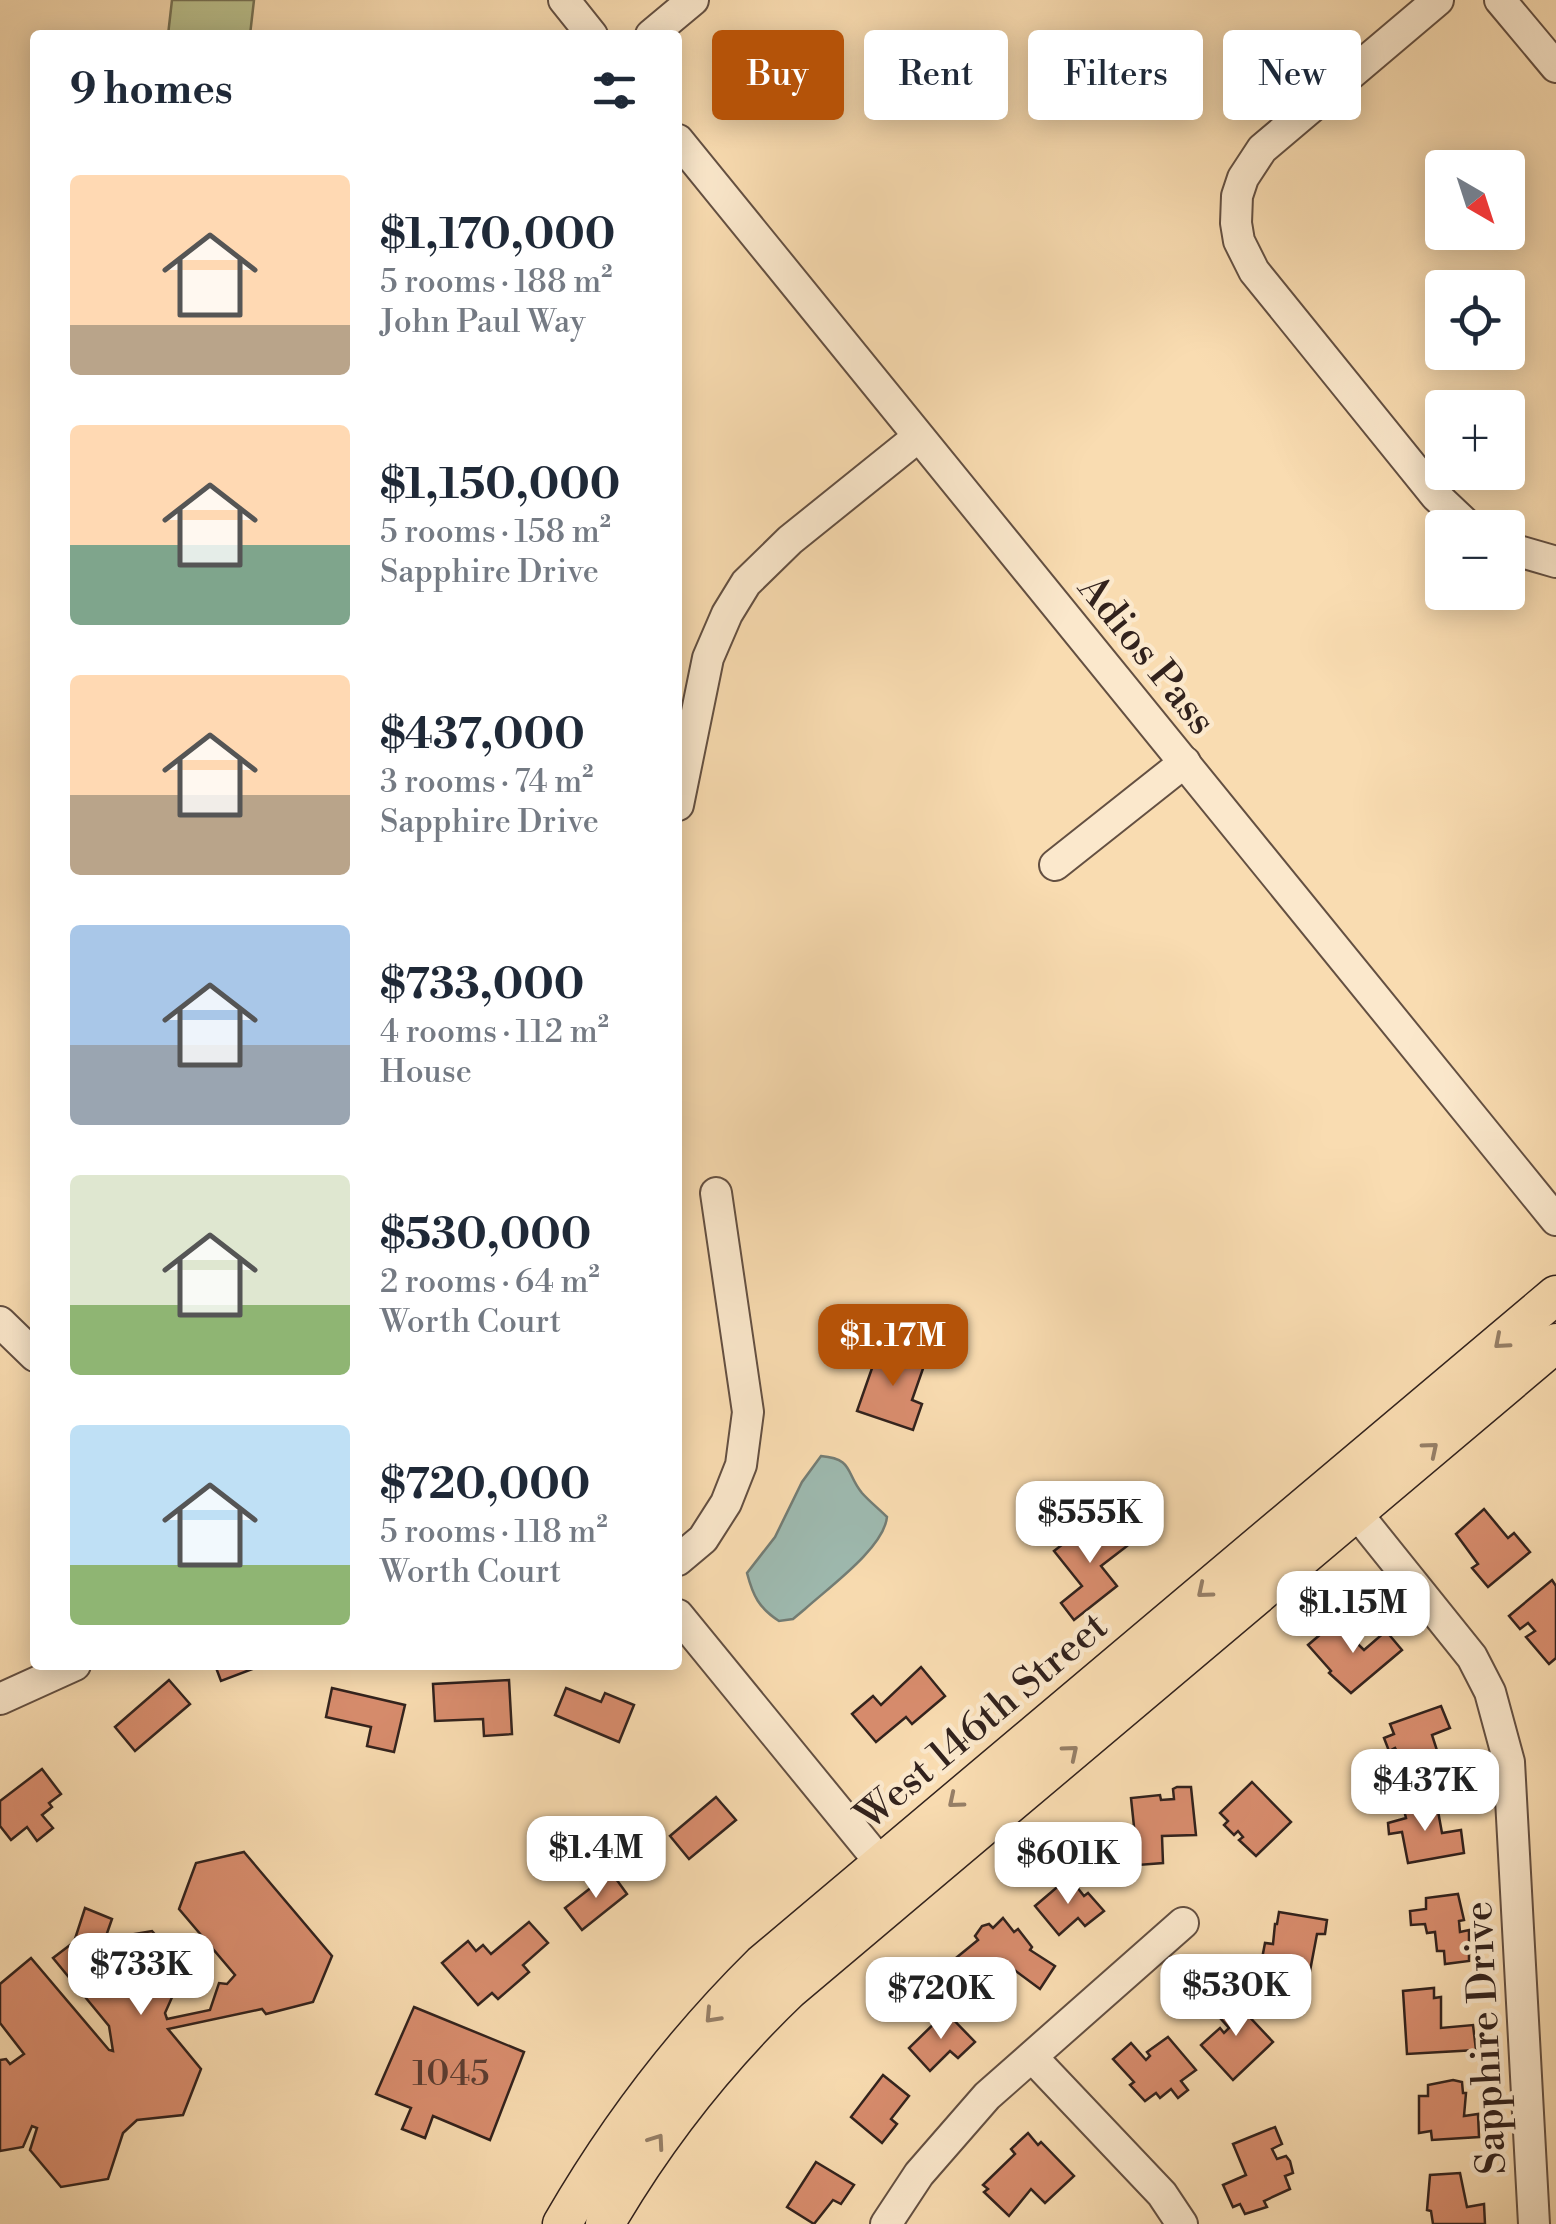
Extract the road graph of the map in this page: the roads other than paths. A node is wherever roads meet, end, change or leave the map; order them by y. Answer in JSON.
{"nodes":[{"id":1,"x":564,"y":0,"type":"edge"},
{"id":2,"x":693,"y":0,"type":"edge"},
{"id":3,"x":1438,"y":0,"type":"edge"},
{"id":4,"x":1500,"y":0,"type":"edge"},
{"id":5,"x":588,"y":30,"type":"edge"},
{"id":6,"x":657,"y":30,"type":"edge"},
{"id":7,"x":1556,"y":67,"type":"edge"},
{"id":8,"x":682,"y":145,"type":"edge"},
{"id":9,"x":918,"y":437,"type":"junction"},
{"id":10,"x":1451,"y":510,"type":"edge"},
{"id":11,"x":1525,"y":553,"type":"edge"},
{"id":12,"x":1556,"y":562,"type":"edge"},
{"id":13,"x":1185,"y":762,"type":"junction"},
{"id":14,"x":682,"y":786,"type":"edge"},
{"id":15,"x":1055,"y":866,"type":"dead end"},
{"id":16,"x":716,"y":1192,"type":"dead end"},
{"id":17,"x":1556,"y":1220,"type":"edge"},
{"id":18,"x":1556,"y":1295,"type":"edge"},
{"id":19,"x":0,"y":1322,"type":"edge"},
{"id":20,"x":1556,"y":1343,"type":"edge"},
{"id":21,"x":30,"y":1351,"type":"edge"},
{"id":22,"x":1344,"y":1498,"type":"junction"},
{"id":23,"x":682,"y":1557,"type":"edge"},
{"id":24,"x":682,"y":1619,"type":"edge"},
{"id":25,"x":64,"y":1670,"type":"edge"},
{"id":26,"x":0,"y":1698,"type":"edge"},
{"id":27,"x":893,"y":1877,"type":"junction"},
{"id":28,"x":1183,"y":1923,"type":"dead end"},
{"id":29,"x":1032,"y":2057,"type":"junction"},
{"id":30,"x":562,"y":2224,"type":"edge"},
{"id":31,"x":605,"y":2224,"type":"edge"},
{"id":32,"x":886,"y":2224,"type":"edge"},
{"id":33,"x":1182,"y":2224,"type":"edge"},
{"id":34,"x":1534,"y":2224,"type":"edge"}],
"edges":[{"from":1,"to":5,"type":"street"},
{"from":2,"to":6,"type":"street"},
{"from":3,"to":10,"type":"street"},
{"from":4,"to":7,"type":"street"},
{"from":8,"to":9,"type":"street","name":"Adios Pass"},
{"from":9,"to":13,"type":"street","name":"Adios Pass"},
{"from":9,"to":14,"type":"street"},
{"from":11,"to":12,"type":"street"},
{"from":13,"to":15,"type":"street"},
{"from":13,"to":17,"type":"street","name":"Adios Pass"},
{"from":16,"to":23,"type":"street"},
{"from":18,"to":22,"type":"main road","name":"West 146th Street","one_way":true},
{"from":19,"to":21,"type":"street"},
{"from":22,"to":20,"type":"main road","name":"West 146th Street","one_way":true},
{"from":22,"to":27,"type":"main road","name":"West 146th Street"},
{"from":22,"to":34,"type":"street","name":"Sapphire Drive"},
{"from":24,"to":27,"type":"street"},
{"from":25,"to":26,"type":"street"},
{"from":27,"to":30,"type":"main road","name":"West 146th Street","one_way":true},
{"from":31,"to":27,"type":"main road","name":"West 146th Street","one_way":true},
{"from":28,"to":29,"type":"street"},
{"from":29,"to":32,"type":"street"},
{"from":29,"to":33,"type":"street"}]}
